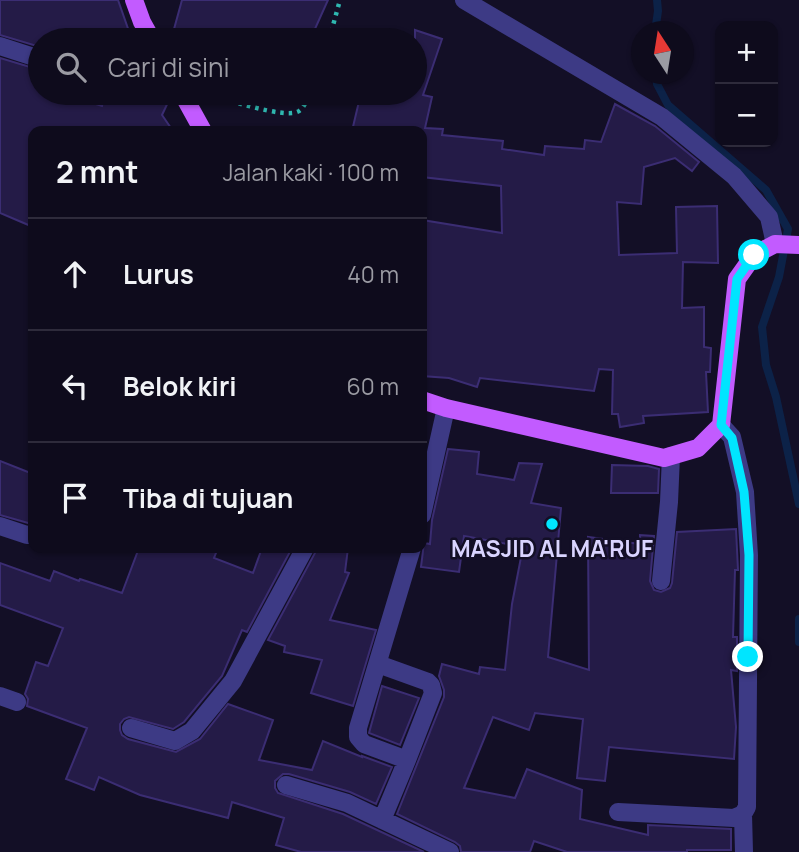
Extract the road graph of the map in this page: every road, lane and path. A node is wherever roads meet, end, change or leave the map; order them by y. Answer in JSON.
{"nodes":[{"id":1,"x":134,"y":0,"type":"edge"},
{"id":2,"x":340,"y":0,"type":"edge"},
{"id":3,"x":464,"y":0,"type":"edge"},
{"id":4,"x":145,"y":28,"type":"edge"},
{"id":5,"x":332,"y":28,"type":"edge"},
{"id":6,"x":0,"y":46,"type":"edge"},
{"id":7,"x":28,"y":55,"type":"edge"},
{"id":8,"x":186,"y":105,"type":"edge"},
{"id":9,"x":247,"y":105,"type":"edge"},
{"id":10,"x":304,"y":105,"type":"edge"},
{"id":11,"x":200,"y":126,"type":"edge"},
{"id":12,"x":775,"y":244,"type":"junction"},
{"id":13,"x":799,"y":245,"type":"edge"},
{"id":14,"x":427,"y":402,"type":"edge"},
{"id":15,"x":446,"y":408,"type":"junction"},
{"id":16,"x":721,"y":425,"type":"junction"},
{"id":17,"x":671,"y":456,"type":"junction"},
{"id":18,"x":427,"y":493,"type":"edge"},
{"id":19,"x":0,"y":526,"type":"edge"},
{"id":20,"x":28,"y":535,"type":"edge"},
{"id":21,"x":302,"y":553,"type":"edge"},
{"id":22,"x":411,"y":553,"type":"edge"},
{"id":23,"x":662,"y":581,"type":"dead end"},
{"id":24,"x":378,"y":664,"type":"junction"},
{"id":25,"x":131,"y":728,"type":"dead end"},
{"id":26,"x":407,"y":760,"type":"junction"},
{"id":27,"x":286,"y":785,"type":"dead end"},
{"id":28,"x":618,"y":812,"type":"dead end"},
{"id":29,"x":743,"y":814,"type":"junction"},
{"id":30,"x":382,"y":820,"type":"junction"},
{"id":31,"x":450,"y":852,"type":"edge"},
{"id":32,"x":744,"y":852,"type":"edge"}],
"edges":[{"from":1,"to":4,"type":"main road"},
{"from":2,"to":5,"type":"path"},
{"from":3,"to":12,"type":"street"},
{"from":6,"to":7,"type":"street"},
{"from":8,"to":11,"type":"main road"},
{"from":9,"to":10,"type":"path"},
{"from":12,"to":13,"type":"main road"},
{"from":12,"to":16,"type":"main road"},
{"from":14,"to":15,"type":"main road"},
{"from":15,"to":17,"type":"main road"},
{"from":15,"to":18,"type":"street"},
{"from":16,"to":17,"type":"main road"},
{"from":16,"to":29,"type":"street"},
{"from":17,"to":23,"type":"street"},
{"from":19,"to":20,"type":"street"},
{"from":21,"to":25,"type":"street"},
{"from":22,"to":24,"type":"street"},
{"from":24,"to":26,"type":"street"},
{"from":24,"to":26,"type":"street"},
{"from":26,"to":30,"type":"street"},
{"from":27,"to":30,"type":"street"},
{"from":28,"to":29,"type":"street"},
{"from":29,"to":32,"type":"street"},
{"from":30,"to":31,"type":"street"}]}
